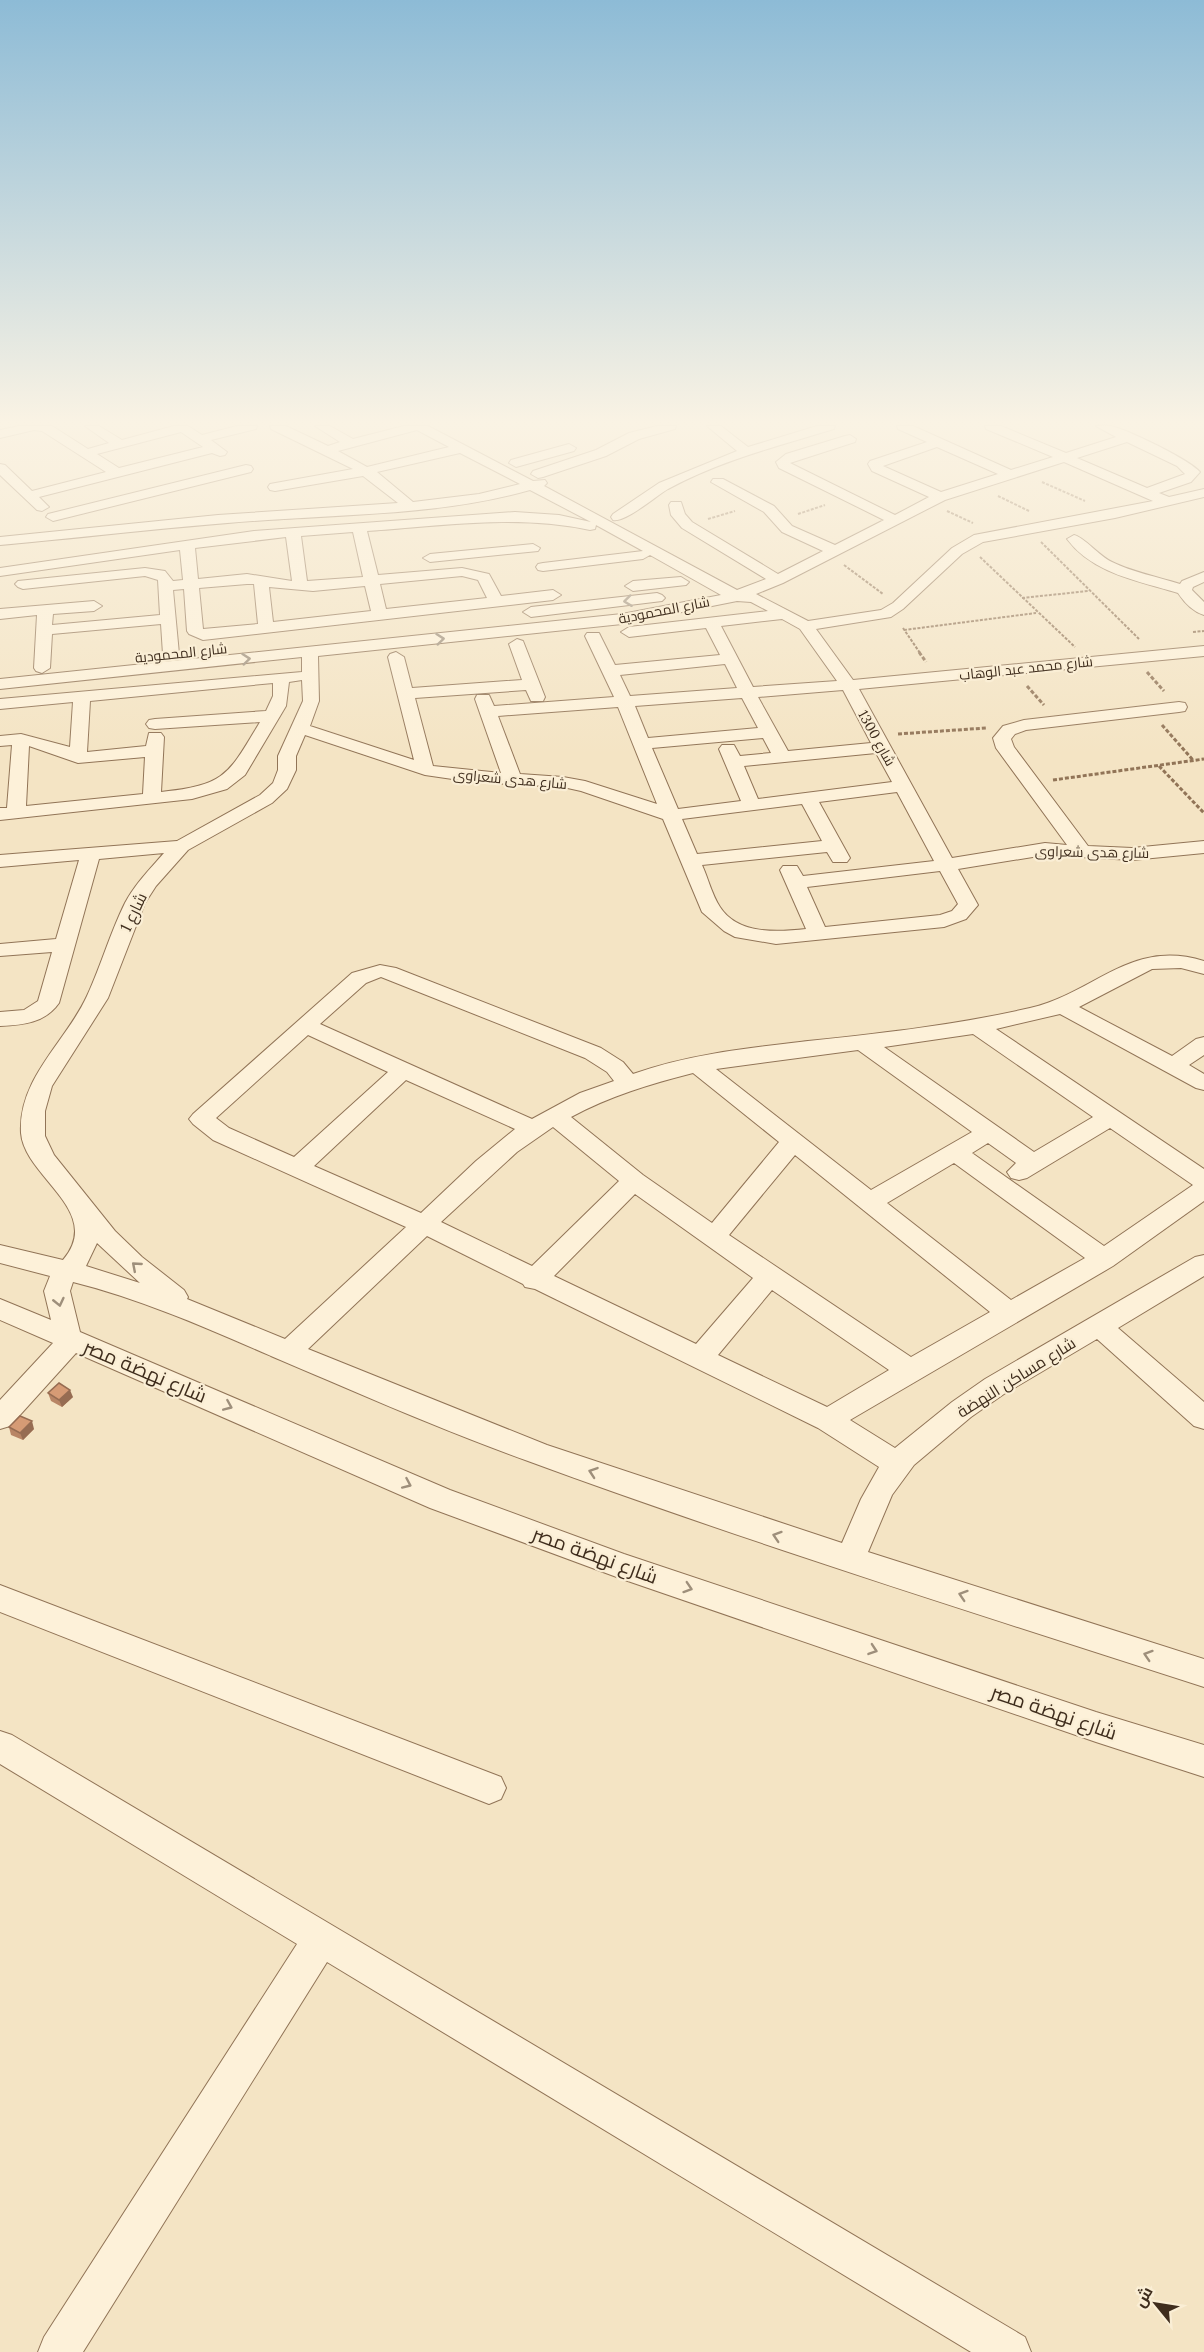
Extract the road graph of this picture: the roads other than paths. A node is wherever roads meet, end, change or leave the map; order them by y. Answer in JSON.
{"nodes":[{"id":1,"x":52,"y":536,"type":"edge"},
{"id":2,"x":260,"y":536,"type":"edge"},
{"id":3,"x":293,"y":536,"type":"edge"},
{"id":4,"x":361,"y":536,"type":"edge"},
{"id":5,"x":423,"y":536,"type":"edge"},
{"id":6,"x":526,"y":536,"type":"edge"},
{"id":7,"x":608,"y":536,"type":"edge"},
{"id":8,"x":641,"y":536,"type":"edge"},
{"id":9,"x":649,"y":536,"type":"edge"},
{"id":10,"x":703,"y":536,"type":"edge"},
{"id":11,"x":798,"y":536,"type":"edge"},
{"id":12,"x":864,"y":536,"type":"edge"},
{"id":13,"x":990,"y":536,"type":"edge"},
{"id":14,"x":1074,"y":538,"type":"dead end"},
{"id":15,"x":0,"y":541,"type":"edge"},
{"id":16,"x":187,"y":544,"type":"junction"},
{"id":17,"x":533,"y":548,"type":"junction"},
{"id":18,"x":829,"y":554,"type":"junction"},
{"id":19,"x":643,"y":555,"type":"junction"},
{"id":20,"x":430,"y":558,"type":"junction"},
{"id":21,"x":543,"y":567,"type":"junction"},
{"id":22,"x":0,"y":572,"type":"edge"},
{"id":23,"x":435,"y":574,"type":"junction"},
{"id":24,"x":94,"y":577,"type":"junction"},
{"id":25,"x":1204,"y":577,"type":"edge"},
{"id":26,"x":372,"y":580,"type":"junction"},
{"id":27,"x":261,"y":581,"type":"junction"},
{"id":28,"x":681,"y":582,"type":"junction"},
{"id":29,"x":773,"y":582,"type":"junction"},
{"id":30,"x":191,"y":584,"type":"junction"},
{"id":31,"x":0,"y":586,"type":"edge"},
{"id":32,"x":165,"y":586,"type":"junction"},
{"id":33,"x":300,"y":586,"type":"junction"},
{"id":34,"x":1184,"y":590,"type":"junction"},
{"id":35,"x":742,"y":592,"type":"junction"},
{"id":36,"x":559,"y":594,"type":"junction"},
{"id":37,"x":704,"y":597,"type":"junction"},
{"id":38,"x":496,"y":601,"type":"junction"},
{"id":39,"x":94,"y":606,"type":"junction"},
{"id":40,"x":46,"y":610,"type":"junction"},
{"id":41,"x":1204,"y":610,"type":"edge"},
{"id":42,"x":0,"y":614,"type":"edge"},
{"id":43,"x":787,"y":614,"type":"junction"},
{"id":44,"x":380,"y":615,"type":"junction"},
{"id":45,"x":168,"y":619,"type":"junction"},
{"id":46,"x":711,"y":623,"type":"junction"},
{"id":47,"x":94,"y":626,"type":"junction"},
{"id":48,"x":806,"y":626,"type":"junction"},
{"id":49,"x":266,"y":628,"type":"junction"},
{"id":50,"x":44,"y":630,"type":"junction"},
{"id":51,"x":593,"y":636,"type":"junction"},
{"id":52,"x":517,"y":644,"type":"junction"},
{"id":53,"x":1204,"y":651,"type":"edge"},
{"id":54,"x":171,"y":654,"type":"junction"},
{"id":55,"x":396,"y":657,"type":"junction"},
{"id":56,"x":731,"y":659,"type":"junction"},
{"id":57,"x":135,"y":664,"type":"junction"},
{"id":58,"x":311,"y":665,"type":"junction"},
{"id":59,"x":42,"y":668,"type":"junction"},
{"id":60,"x":609,"y":670,"type":"junction"},
{"id":61,"x":0,"y":672,"type":"edge"},
{"id":62,"x":281,"y":678,"type":"junction"},
{"id":63,"x":0,"y":684,"type":"edge"},
{"id":64,"x":533,"y":684,"type":"junction"},
{"id":65,"x":848,"y":685,"type":"junction"},
{"id":66,"x":479,"y":688,"type":"junction"},
{"id":67,"x":157,"y":689,"type":"junction"},
{"id":68,"x":748,"y":693,"type":"junction"},
{"id":69,"x":406,"y":694,"type":"junction"},
{"id":70,"x":82,"y":696,"type":"junction"},
{"id":71,"x":624,"y":701,"type":"junction"},
{"id":72,"x":0,"y":704,"type":"edge"},
{"id":73,"x":1179,"y":707,"type":"dead end"},
{"id":74,"x":540,"y":708,"type":"junction"},
{"id":75,"x":488,"y":711,"type":"junction"},
{"id":76,"x":272,"y":716,"type":"junction"},
{"id":77,"x":155,"y":724,"type":"junction"},
{"id":78,"x":300,"y":728,"type":"junction"},
{"id":79,"x":769,"y":732,"type":"junction"},
{"id":80,"x":722,"y":737,"type":"junction"},
{"id":81,"x":21,"y":739,"type":"junction"},
{"id":82,"x":0,"y":741,"type":"edge"},
{"id":83,"x":879,"y":742,"type":"junction"},
{"id":84,"x":642,"y":744,"type":"junction"},
{"id":85,"x":154,"y":751,"type":"junction"},
{"id":86,"x":782,"y":757,"type":"junction"},
{"id":87,"x":78,"y":758,"type":"junction"},
{"id":88,"x":734,"y":762,"type":"junction"},
{"id":89,"x":426,"y":770,"type":"junction"},
{"id":90,"x":512,"y":778,"type":"junction"},
{"id":91,"x":903,"y":786,"type":"junction"},
{"id":92,"x":152,"y":798,"type":"junction"},
{"id":93,"x":808,"y":798,"type":"junction"},
{"id":94,"x":752,"y":805,"type":"junction"},
{"id":95,"x":8,"y":813,"type":"edge"},
{"id":96,"x":671,"y":815,"type":"junction"},
{"id":97,"x":181,"y":846,"type":"junction"},
{"id":98,"x":834,"y":846,"type":"junction"},
{"id":99,"x":1204,"y":847,"type":"edge"},
{"id":100,"x":1081,"y":850,"type":"junction"},
{"id":101,"x":782,"y":851,"type":"junction"},
{"id":102,"x":91,"y":853,"type":"junction"},
{"id":103,"x":690,"y":860,"type":"junction"},
{"id":104,"x":0,"y":861,"type":"edge"},
{"id":105,"x":945,"y":865,"type":"junction"},
{"id":106,"x":849,"y":876,"type":"junction"},
{"id":107,"x":796,"y":883,"type":"junction"},
{"id":108,"x":818,"y":934,"type":"junction"},
{"id":109,"x":64,"y":945,"type":"junction"},
{"id":110,"x":0,"y":950,"type":"edge"},
{"id":111,"x":1204,"y":968,"type":"edge"},
{"id":112,"x":1061,"y":1006,"type":"junction"},
{"id":113,"x":0,"y":1019,"type":"edge"},
{"id":114,"x":306,"y":1026,"type":"junction"},
{"id":115,"x":978,"y":1027,"type":"junction"},
{"id":116,"x":862,"y":1042,"type":"junction"},
{"id":117,"x":1204,"y":1044,"type":"edge"},
{"id":118,"x":698,"y":1066,"type":"junction"},
{"id":119,"x":1173,"y":1066,"type":"junction"},
{"id":120,"x":405,"y":1069,"type":"junction"},
{"id":121,"x":629,"y":1083,"type":"junction"},
{"id":122,"x":1204,"y":1083,"type":"edge"},
{"id":123,"x":555,"y":1116,"type":"junction"},
{"id":124,"x":1110,"y":1117,"type":"junction"},
{"id":125,"x":532,"y":1128,"type":"junction"},
{"id":126,"x":989,"y":1132,"type":"junction"},
{"id":127,"x":793,"y":1141,"type":"junction"},
{"id":128,"x":955,"y":1152,"type":"junction"},
{"id":129,"x":1032,"y":1163,"type":"junction"},
{"id":130,"x":297,"y":1168,"type":"junction"},
{"id":131,"x":633,"y":1181,"type":"junction"},
{"id":132,"x":1204,"y":1181,"type":"edge"},
{"id":133,"x":999,"y":1184,"type":"junction"},
{"id":134,"x":1204,"y":1189,"type":"edge"},
{"id":135,"x":870,"y":1202,"type":"junction"},
{"id":136,"x":83,"y":1209,"type":"junction"},
{"id":137,"x":423,"y":1224,"type":"junction"},
{"id":138,"x":714,"y":1237,"type":"junction"},
{"id":139,"x":0,"y":1254,"type":"edge"},
{"id":140,"x":1104,"y":1259,"type":"junction"},
{"id":141,"x":1204,"y":1264,"type":"edge"},
{"id":142,"x":68,"y":1269,"type":"junction"},
{"id":143,"x":769,"y":1276,"type":"junction"},
{"id":144,"x":534,"y":1280,"type":"junction"},
{"id":145,"x":0,"y":1309,"type":"edge"},
{"id":146,"x":1010,"y":1313,"type":"junction"},
{"id":147,"x":199,"y":1314,"type":"junction"},
{"id":148,"x":1099,"y":1326,"type":"junction"},
{"id":149,"x":68,"y":1338,"type":"junction"},
{"id":150,"x":288,"y":1352,"type":"junction"},
{"id":151,"x":700,"y":1358,"type":"junction"},
{"id":152,"x":910,"y":1370,"type":"junction"},
{"id":153,"x":11,"y":1392,"type":"edge"},
{"id":154,"x":0,"y":1418,"type":"edge"},
{"id":155,"x":1204,"y":1418,"type":"edge"},
{"id":156,"x":828,"y":1420,"type":"junction"},
{"id":157,"x":897,"y":1464,"type":"junction"},
{"id":158,"x":850,"y":1559,"type":"junction"},
{"id":159,"x":0,"y":1598,"type":"edge"},
{"id":160,"x":1204,"y":1673,"type":"edge"},
{"id":161,"x":0,"y":1746,"type":"edge"},
{"id":162,"x":1204,"y":1761,"type":"edge"},
{"id":163,"x":489,"y":1788,"type":"dead end"},
{"id":164,"x":321,"y":1939,"type":"junction"},
{"id":165,"x":59,"y":2352,"type":"edge"},
{"id":166,"x":1010,"y":2352,"type":"edge"}],
"edges":[{"from":1,"to":15,"type":"street"},
{"from":2,"to":16,"type":"street"},
{"from":3,"to":33,"type":"street"},
{"from":4,"to":26,"type":"street"},
{"from":5,"to":20,"type":"street"},
{"from":6,"to":17,"type":"street"},
{"from":7,"to":19,"type":"street"},
{"from":8,"to":35,"type":"street","name":"شارع 1300"},
{"from":9,"to":35,"type":"street","name":"شارع 1300"},
{"from":10,"to":29,"type":"street"},
{"from":11,"to":18,"type":"street"},
{"from":12,"to":18,"type":"street","name":"شارع المحمودية"},
{"from":13,"to":48,"type":"street"},
{"from":14,"to":34,"type":"street"},
{"from":16,"to":22,"type":"street"},
{"from":16,"to":30,"type":"street"},
{"from":17,"to":20,"type":"street"},
{"from":17,"to":21,"type":"street"},
{"from":18,"to":29,"type":"street","name":"شارع المحمودية"},
{"from":19,"to":21,"type":"street"},
{"from":19,"to":28,"type":"street"},
{"from":20,"to":23,"type":"street"},
{"from":21,"to":36,"type":"street"},
{"from":23,"to":26,"type":"street"},
{"from":23,"to":38,"type":"street"},
{"from":24,"to":31,"type":"street"},
{"from":24,"to":32,"type":"street"},
{"from":24,"to":39,"type":"street"},
{"from":25,"to":34,"type":"street"},
{"from":26,"to":33,"type":"street"},
{"from":26,"to":44,"type":"street"},
{"from":27,"to":30,"type":"street"},
{"from":27,"to":33,"type":"street"},
{"from":27,"to":49,"type":"street"},
{"from":28,"to":36,"type":"street"},
{"from":28,"to":37,"type":"street"},
{"from":29,"to":35,"type":"street","name":"شارع المحمودية"},
{"from":30,"to":32,"type":"street"},
{"from":30,"to":49,"type":"street"},
{"from":32,"to":45,"type":"street"},
{"from":34,"to":41,"type":"street"},
{"from":35,"to":37,"type":"street","name":"شارع المحمودية"},
{"from":35,"to":43,"type":"street","name":"شارع 1300"},
{"from":36,"to":38,"type":"street"},
{"from":37,"to":54,"type":"street","name":"شارع المحمودية","one_way":true},
{"from":58,"to":37,"type":"street","name":"شارع المحمودية","one_way":true},
{"from":38,"to":44,"type":"street"},
{"from":39,"to":40,"type":"street"},
{"from":39,"to":47,"type":"street"},
{"from":40,"to":42,"type":"street"},
{"from":40,"to":50,"type":"street"},
{"from":43,"to":46,"type":"street"},
{"from":43,"to":48,"type":"street","name":"شارع 1300"},
{"from":44,"to":49,"type":"street"},
{"from":45,"to":47,"type":"street"},
{"from":45,"to":54,"type":"street"},
{"from":46,"to":51,"type":"street"},
{"from":46,"to":56,"type":"street"},
{"from":47,"to":50,"type":"street"},
{"from":48,"to":65,"type":"street","name":"شارع 1300"},
{"from":50,"to":59,"type":"street"},
{"from":51,"to":52,"type":"street"},
{"from":51,"to":60,"type":"street"},
{"from":52,"to":55,"type":"street"},
{"from":52,"to":64,"type":"street"},
{"from":53,"to":65,"type":"street","name":"شارع محمد عبد الوهاب"},
{"from":54,"to":57,"type":"street","name":"شارع المحمودية"},
{"from":55,"to":58,"type":"street"},
{"from":55,"to":69,"type":"street"},
{"from":56,"to":60,"type":"street"},
{"from":56,"to":68,"type":"street"},
{"from":57,"to":58,"type":"street","name":"شارع المحمودية","one_way":true},
{"from":57,"to":59,"type":"street","name":"شارع المحمودية"},
{"from":57,"to":63,"type":"street","name":"شارع المحمودية"},
{"from":58,"to":62,"type":"street"},
{"from":58,"to":78,"type":"street","name":"شارع 1"},
{"from":59,"to":61,"type":"street","name":"شارع المحمودية"},
{"from":60,"to":71,"type":"street"},
{"from":62,"to":67,"type":"street"},
{"from":62,"to":76,"type":"street"},
{"from":64,"to":66,"type":"street"},
{"from":64,"to":74,"type":"street"},
{"from":65,"to":68,"type":"street","name":"شارع محمد عبد الوهاب"},
{"from":65,"to":83,"type":"street","name":"شارع 1300"},
{"from":66,"to":69,"type":"street"},
{"from":66,"to":75,"type":"street"},
{"from":67,"to":70,"type":"street"},
{"from":67,"to":77,"type":"street"},
{"from":68,"to":71,"type":"street","name":"شارع محمد عبد الوهاب"},
{"from":68,"to":79,"type":"street"},
{"from":69,"to":89,"type":"street"},
{"from":70,"to":72,"type":"street"},
{"from":70,"to":87,"type":"street"},
{"from":71,"to":74,"type":"street","name":"شارع محمد عبد الوهاب"},
{"from":71,"to":84,"type":"street"},
{"from":73,"to":100,"type":"street"},
{"from":74,"to":75,"type":"street","name":"شارع محمد عبد الوهاب"},
{"from":75,"to":90,"type":"street"},
{"from":76,"to":77,"type":"street"},
{"from":76,"to":92,"type":"street"},
{"from":77,"to":85,"type":"street"},
{"from":78,"to":89,"type":"street","name":"شارع هدى شعراوى"},
{"from":78,"to":97,"type":"street","name":"شارع 1"},
{"from":79,"to":80,"type":"street"},
{"from":79,"to":86,"type":"street"},
{"from":80,"to":84,"type":"street"},
{"from":80,"to":88,"type":"street"},
{"from":81,"to":82,"type":"street"},
{"from":81,"to":87,"type":"street"},
{"from":81,"to":95,"type":"street"},
{"from":83,"to":86,"type":"street"},
{"from":83,"to":91,"type":"street","name":"شارع 1300"},
{"from":84,"to":96,"type":"street"},
{"from":85,"to":87,"type":"street"},
{"from":85,"to":92,"type":"street"},
{"from":86,"to":88,"type":"street"},
{"from":88,"to":94,"type":"street"},
{"from":89,"to":90,"type":"street","name":"شارع هدى شعراوى"},
{"from":90,"to":96,"type":"street","name":"شارع هدى شعراوى"},
{"from":91,"to":93,"type":"street"},
{"from":91,"to":105,"type":"street","name":"شارع 1300"},
{"from":92,"to":95,"type":"street"},
{"from":93,"to":94,"type":"street"},
{"from":93,"to":98,"type":"street"},
{"from":94,"to":96,"type":"street"},
{"from":96,"to":103,"type":"street"},
{"from":97,"to":102,"type":"street"},
{"from":97,"to":136,"type":"street","name":"شارع 1"},
{"from":98,"to":101,"type":"street"},
{"from":98,"to":106,"type":"street"},
{"from":99,"to":100,"type":"street","name":"شارع هدى شعراوى"},
{"from":100,"to":105,"type":"street","name":"شارع هدى شعراوى"},
{"from":101,"to":103,"type":"street"},
{"from":101,"to":107,"type":"street"},
{"from":102,"to":104,"type":"street"},
{"from":102,"to":109,"type":"street"},
{"from":103,"to":108,"type":"street"},
{"from":105,"to":106,"type":"street","name":"شارع هدى شعراوى"},
{"from":105,"to":108,"type":"street","name":"شارع 1300"},
{"from":106,"to":107,"type":"street","name":"شارع هدى شعراوى"},
{"from":107,"to":108,"type":"street"},
{"from":109,"to":110,"type":"street"},
{"from":109,"to":113,"type":"street"},
{"from":111,"to":112,"type":"street"},
{"from":112,"to":115,"type":"street"},
{"from":112,"to":119,"type":"street"},
{"from":114,"to":120,"type":"street"},
{"from":114,"to":121,"type":"street"},
{"from":114,"to":130,"type":"street"},
{"from":115,"to":116,"type":"street"},
{"from":115,"to":124,"type":"street"},
{"from":116,"to":118,"type":"street"},
{"from":116,"to":126,"type":"street"},
{"from":117,"to":119,"type":"street"},
{"from":118,"to":121,"type":"street"},
{"from":118,"to":127,"type":"street"},
{"from":119,"to":122,"type":"street"},
{"from":120,"to":125,"type":"street"},
{"from":120,"to":130,"type":"street"},
{"from":121,"to":123,"type":"street"},
{"from":123,"to":125,"type":"street"},
{"from":123,"to":131,"type":"street"},
{"from":124,"to":129,"type":"street"},
{"from":124,"to":132,"type":"street"},
{"from":125,"to":137,"type":"street"},
{"from":126,"to":128,"type":"street"},
{"from":126,"to":129,"type":"street"},
{"from":127,"to":135,"type":"street"},
{"from":127,"to":138,"type":"street"},
{"from":128,"to":133,"type":"street"},
{"from":128,"to":135,"type":"street"},
{"from":129,"to":133,"type":"street"},
{"from":130,"to":137,"type":"street"},
{"from":131,"to":138,"type":"street"},
{"from":131,"to":144,"type":"street"},
{"from":133,"to":140,"type":"street"},
{"from":134,"to":140,"type":"street"},
{"from":135,"to":146,"type":"street"},
{"from":136,"to":142,"type":"street"},
{"from":147,"to":136,"type":"street","name":"شارع 1","one_way":true},
{"from":137,"to":144,"type":"street"},
{"from":137,"to":150,"type":"street"},
{"from":138,"to":143,"type":"street"},
{"from":139,"to":142,"type":"street"},
{"from":140,"to":146,"type":"street"},
{"from":141,"to":148,"type":"street","name":"شارع مساكن النهضة"},
{"from":142,"to":147,"type":"street"},
{"from":142,"to":149,"type":"street","one_way":true},
{"from":143,"to":151,"type":"street"},
{"from":143,"to":152,"type":"street"},
{"from":144,"to":151,"type":"street"},
{"from":145,"to":149,"type":"street","name":"شارع نهضة مصر"},
{"from":146,"to":152,"type":"street"},
{"from":147,"to":150,"type":"street"},
{"from":148,"to":155,"type":"street"},
{"from":148,"to":157,"type":"street","name":"شارع مساكن النهضة"},
{"from":149,"to":153,"type":"street"},
{"from":149,"to":162,"type":"street","name":"شارع نهضة مصر","one_way":true},
{"from":158,"to":150,"type":"street","one_way":true},
{"from":151,"to":156,"type":"street"},
{"from":152,"to":156,"type":"street"},
{"from":153,"to":154,"type":"street"},
{"from":156,"to":157,"type":"street"},
{"from":157,"to":158,"type":"street","name":"شارع مساكن النهضة"},
{"from":160,"to":158,"type":"street","one_way":true},
{"from":159,"to":163,"type":"street"},
{"from":161,"to":164,"type":"street"},
{"from":164,"to":165,"type":"street"},
{"from":164,"to":166,"type":"street"}]}
